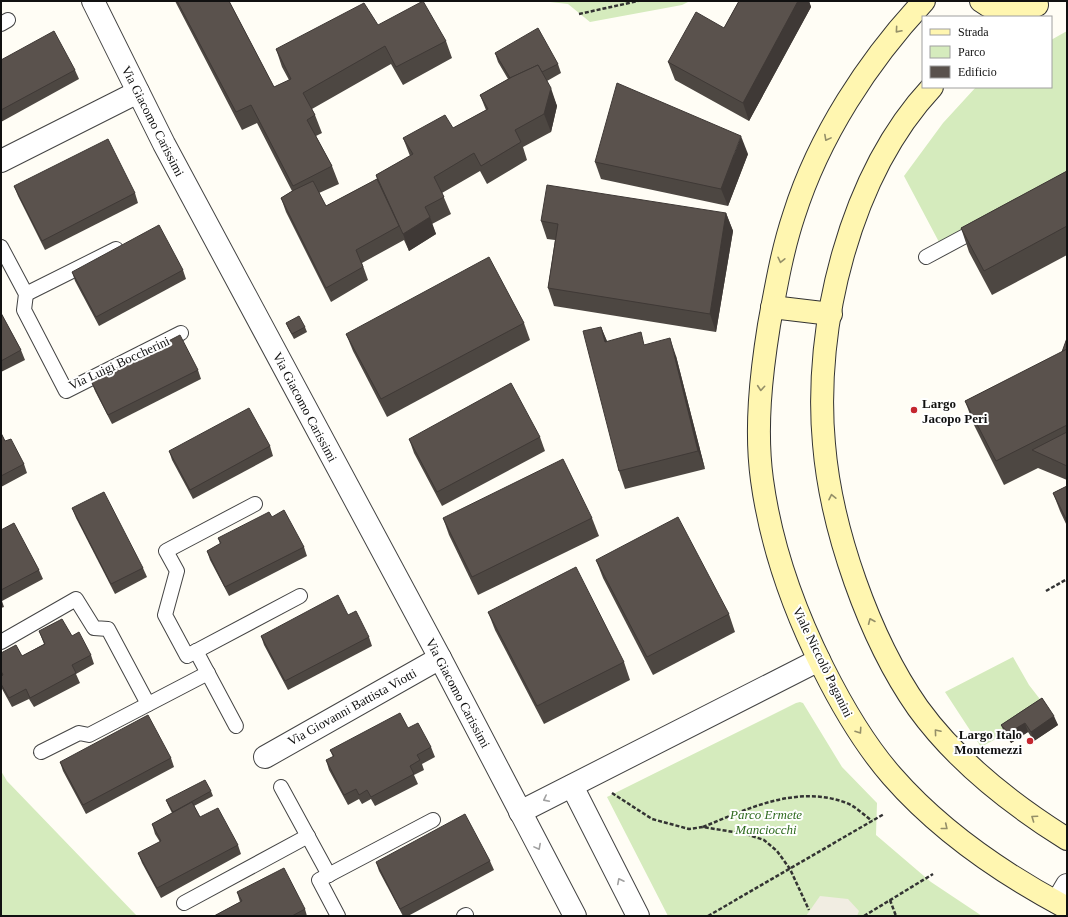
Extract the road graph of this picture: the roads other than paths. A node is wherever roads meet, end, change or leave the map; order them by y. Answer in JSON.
{"nodes":[{"id":1,"x":93,"y":1,"type":"edge"},
{"id":2,"x":924,"y":1,"type":"edge"},
{"id":3,"x":981,"y":1,"type":"edge"},
{"id":4,"x":1033,"y":8,"type":"edge"},
{"id":5,"x":931,"y":88,"type":"edge"},
{"id":6,"x":138,"y":92,"type":"junction"},
{"id":7,"x":1,"y":161,"type":"edge"},
{"id":8,"x":993,"y":221,"type":"edge"},
{"id":9,"x":1,"y":247,"type":"edge"},
{"id":10,"x":116,"y":249,"type":"edge"},
{"id":11,"x":926,"y":257,"type":"dead end"},
{"id":12,"x":26,"y":294,"type":"junction"},
{"id":13,"x":772,"y":307,"type":"junction"},
{"id":14,"x":831,"y":314,"type":"junction"},
{"id":15,"x":181,"y":333,"type":"dead end"},
{"id":16,"x":255,"y":504,"type":"dead end"},
{"id":17,"x":300,"y":596,"type":"dead end"},
{"id":18,"x":1,"y":642,"type":"edge"},
{"id":19,"x":196,"y":651,"type":"junction"},
{"id":20,"x":440,"y":658,"type":"junction"},
{"id":21,"x":819,"y":660,"type":"junction"},
{"id":22,"x":208,"y":673,"type":"junction"},
{"id":23,"x":148,"y":704,"type":"junction"},
{"id":24,"x":236,"y":726,"type":"dead end"},
{"id":25,"x":41,"y":752,"type":"dead end"},
{"id":26,"x":265,"y":757,"type":"dead end"},
{"id":27,"x":572,"y":786,"type":"junction"},
{"id":28,"x":281,"y":787,"type":"dead end"},
{"id":29,"x":520,"y":812,"type":"junction"},
{"id":30,"x":433,"y":820,"type":"dead end"},
{"id":31,"x":308,"y":836,"type":"junction"},
{"id":32,"x":1067,"y":839,"type":"edge"},
{"id":33,"x":329,"y":875,"type":"junction"},
{"id":34,"x":1064,"y":898,"type":"edge"},
{"id":35,"x":184,"y":903,"type":"dead end"},
{"id":36,"x":338,"y":916,"type":"edge"},
{"id":37,"x":575,"y":916,"type":"edge"},
{"id":38,"x":638,"y":916,"type":"edge"}],
"edges":[{"from":1,"to":6,"type":"street","name":"Via Giacomo Carissimi"},
{"from":2,"to":13,"type":"street","name":"Viale Niccolò Paganini","one_way":true},
{"from":3,"to":4,"type":"street"},
{"from":5,"to":14,"type":"street"},
{"from":6,"to":7,"type":"street"},
{"from":6,"to":20,"type":"street","name":"Via Giacomo Carissimi"},
{"from":8,"to":11,"type":"lane"},
{"from":9,"to":12,"type":"lane","name":"Via Luigi Boccherini"},
{"from":10,"to":12,"type":"lane"},
{"from":12,"to":15,"type":"lane","name":"Via Luigi Boccherini"},
{"from":13,"to":14,"type":"street"},
{"from":13,"to":21,"type":"street","name":"Viale Niccolò Paganini","one_way":true},
{"from":32,"to":14,"type":"street","one_way":true},
{"from":16,"to":19,"type":"lane"},
{"from":17,"to":19,"type":"lane"},
{"from":18,"to":23,"type":"lane"},
{"from":19,"to":22,"type":"lane"},
{"from":20,"to":26,"type":"street","name":"Via Giovanni Battista Viotti"},
{"from":20,"to":29,"type":"street","name":"Via Giacomo Carissimi"},
{"from":21,"to":27,"type":"street"},
{"from":21,"to":34,"type":"street","name":"Viale Niccolò Paganini","one_way":true},
{"from":22,"to":23,"type":"lane"},
{"from":22,"to":24,"type":"lane"},
{"from":23,"to":25,"type":"lane"},
{"from":27,"to":29,"type":"street","one_way":true},
{"from":38,"to":27,"type":"street","one_way":true},
{"from":28,"to":31,"type":"lane"},
{"from":29,"to":37,"type":"street","name":"Via Giacomo Carissimi","one_way":true},
{"from":30,"to":33,"type":"lane"},
{"from":31,"to":33,"type":"lane"},
{"from":31,"to":35,"type":"lane"},
{"from":33,"to":36,"type":"lane"}]}
